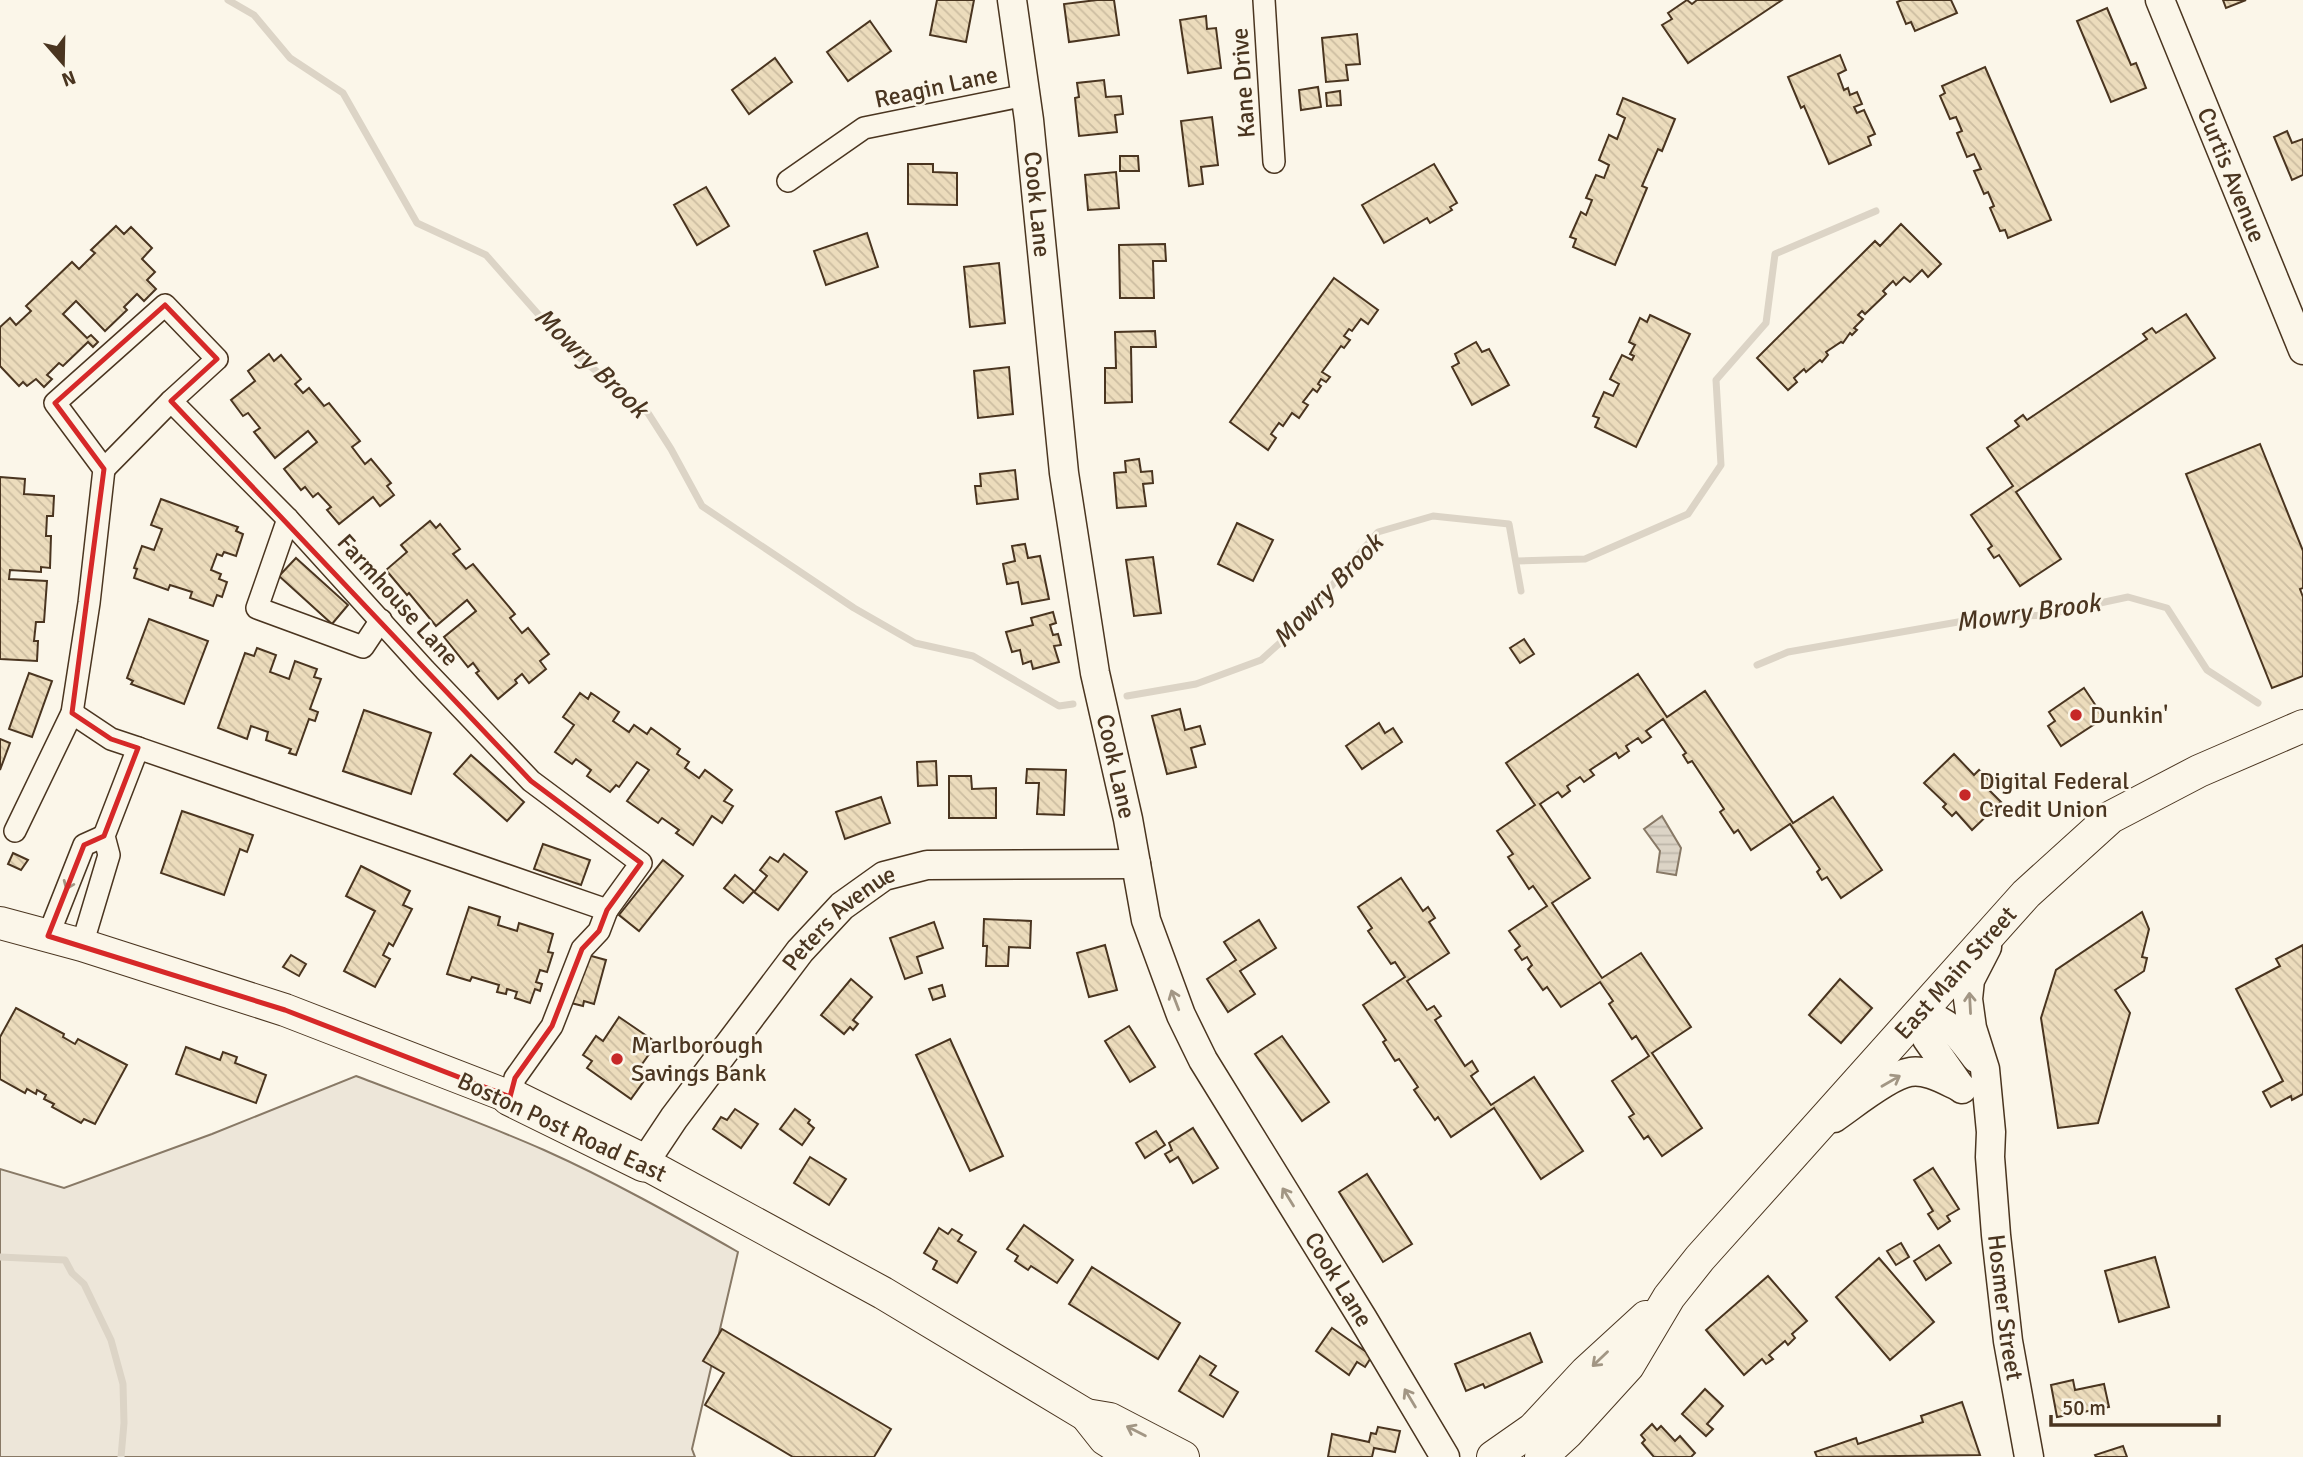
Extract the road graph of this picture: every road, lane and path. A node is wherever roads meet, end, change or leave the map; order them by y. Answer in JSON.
{"nodes":[{"id":1,"x":1012,"y":0,"type":"edge"},
{"id":2,"x":1264,"y":0,"type":"edge"},
{"id":3,"x":2160,"y":0,"type":"edge"},
{"id":4,"x":1026,"y":95,"type":"junction"},
{"id":5,"x":1274,"y":162,"type":"dead end"},
{"id":6,"x":788,"y":181,"type":"dead end"},
{"id":7,"x":2303,"y":350,"type":"edge"},
{"id":8,"x":171,"y":401,"type":"junction"},
{"id":9,"x":104,"y":469,"type":"junction"},
{"id":10,"x":288,"y":519,"type":"junction"},
{"id":11,"x":381,"y":620,"type":"junction"},
{"id":12,"x":72,"y":713,"type":"junction"},
{"id":13,"x":2303,"y":726,"type":"edge"},
{"id":14,"x":138,"y":748,"type":"junction"},
{"id":15,"x":15,"y":831,"type":"dead end"},
{"id":16,"x":104,"y":836,"type":"junction"},
{"id":17,"x":1136,"y":864,"type":"junction"},
{"id":18,"x":607,"y":909,"type":"junction"},
{"id":19,"x":0,"y":923,"type":"edge"},
{"id":20,"x":1995,"y":929,"type":"junction"},
{"id":21,"x":48,"y":936,"type":"junction"},
{"id":22,"x":82,"y":945,"type":"junction"},
{"id":23,"x":1920,"y":1013,"type":"junction"},
{"id":24,"x":1985,"y":1069,"type":"junction"},
{"id":25,"x":1962,"y":1088,"type":"junction"},
{"id":26,"x":510,"y":1097,"type":"junction"},
{"id":27,"x":1814,"y":1131,"type":"junction"},
{"id":28,"x":1990,"y":1157,"type":"junction"},
{"id":29,"x":644,"y":1163,"type":"junction"},
{"id":30,"x":1669,"y":1297,"type":"junction"},
{"id":31,"x":1086,"y":1415,"type":"junction"},
{"id":32,"x":1133,"y":1457,"type":"edge"},
{"id":33,"x":1183,"y":1457,"type":"edge"},
{"id":34,"x":1445,"y":1457,"type":"edge"},
{"id":35,"x":1493,"y":1457,"type":"edge"},
{"id":36,"x":1541,"y":1457,"type":"edge"},
{"id":37,"x":2029,"y":1457,"type":"edge"}],
"edges":[{"from":1,"to":4,"type":"street","name":"Cook Lane"},
{"from":2,"to":5,"type":"street","name":"Kane Drive"},
{"from":3,"to":7,"type":"street","name":"Curtis Avenue"},
{"from":4,"to":6,"type":"street","name":"Reagin Lane"},
{"from":4,"to":17,"type":"street","name":"Cook Lane"},
{"from":8,"to":9,"type":"street"},
{"from":8,"to":9,"type":"street"},
{"from":8,"to":10,"type":"street","name":"Farmhouse Lane"},
{"from":9,"to":12,"type":"street"},
{"from":10,"to":11,"type":"street","name":"Farmhouse Lane"},
{"from":10,"to":11,"type":"street"},
{"from":11,"to":18,"type":"street","name":"Farmhouse Lane"},
{"from":12,"to":14,"type":"street"},
{"from":12,"to":15,"type":"street"},
{"from":13,"to":20,"type":"main road","name":"East Main Street"},
{"from":14,"to":16,"type":"street"},
{"from":14,"to":18,"type":"street"},
{"from":16,"to":21,"type":"street","one_way":true},
{"from":16,"to":22,"type":"street"},
{"from":17,"to":29,"type":"street","name":"Peters Avenue"},
{"from":34,"to":17,"type":"street","name":"Cook Lane","one_way":true},
{"from":18,"to":26,"type":"street"},
{"from":19,"to":21,"type":"main road","name":"Boston Post Road East"},
{"from":20,"to":23,"type":"main road","name":"East Main Street"},
{"from":24,"to":20,"type":"street","name":"Hosmer Street","one_way":true},
{"from":21,"to":22,"type":"main road","name":"Boston Post Road East"},
{"from":22,"to":26,"type":"main road","name":"Boston Post Road East"},
{"from":23,"to":24,"type":"street"},
{"from":23,"to":25,"type":"street","name":"Hosmer Street"},
{"from":23,"to":27,"type":"main road","name":"East Main Street"},
{"from":24,"to":28,"type":"street","name":"Hosmer Street"},
{"from":27,"to":25,"type":"street","one_way":true},
{"from":25,"to":28,"type":"street","name":"Hosmer Street"},
{"from":26,"to":29,"type":"highway","name":"Boston Post Road East"},
{"from":27,"to":30,"type":"main road","name":"East Main Street"},
{"from":28,"to":37,"type":"street","name":"Hosmer Street"},
{"from":29,"to":31,"type":"main road","name":"Boston Post Road East"},
{"from":30,"to":35,"type":"main road","name":"East Main Street","one_way":true},
{"from":30,"to":36,"type":"main road","name":"East Main Street"},
{"from":31,"to":32,"type":"main road","name":"Boston Post Road East"},
{"from":33,"to":31,"type":"main road","name":"Boston Post Road East","one_way":true}]}
